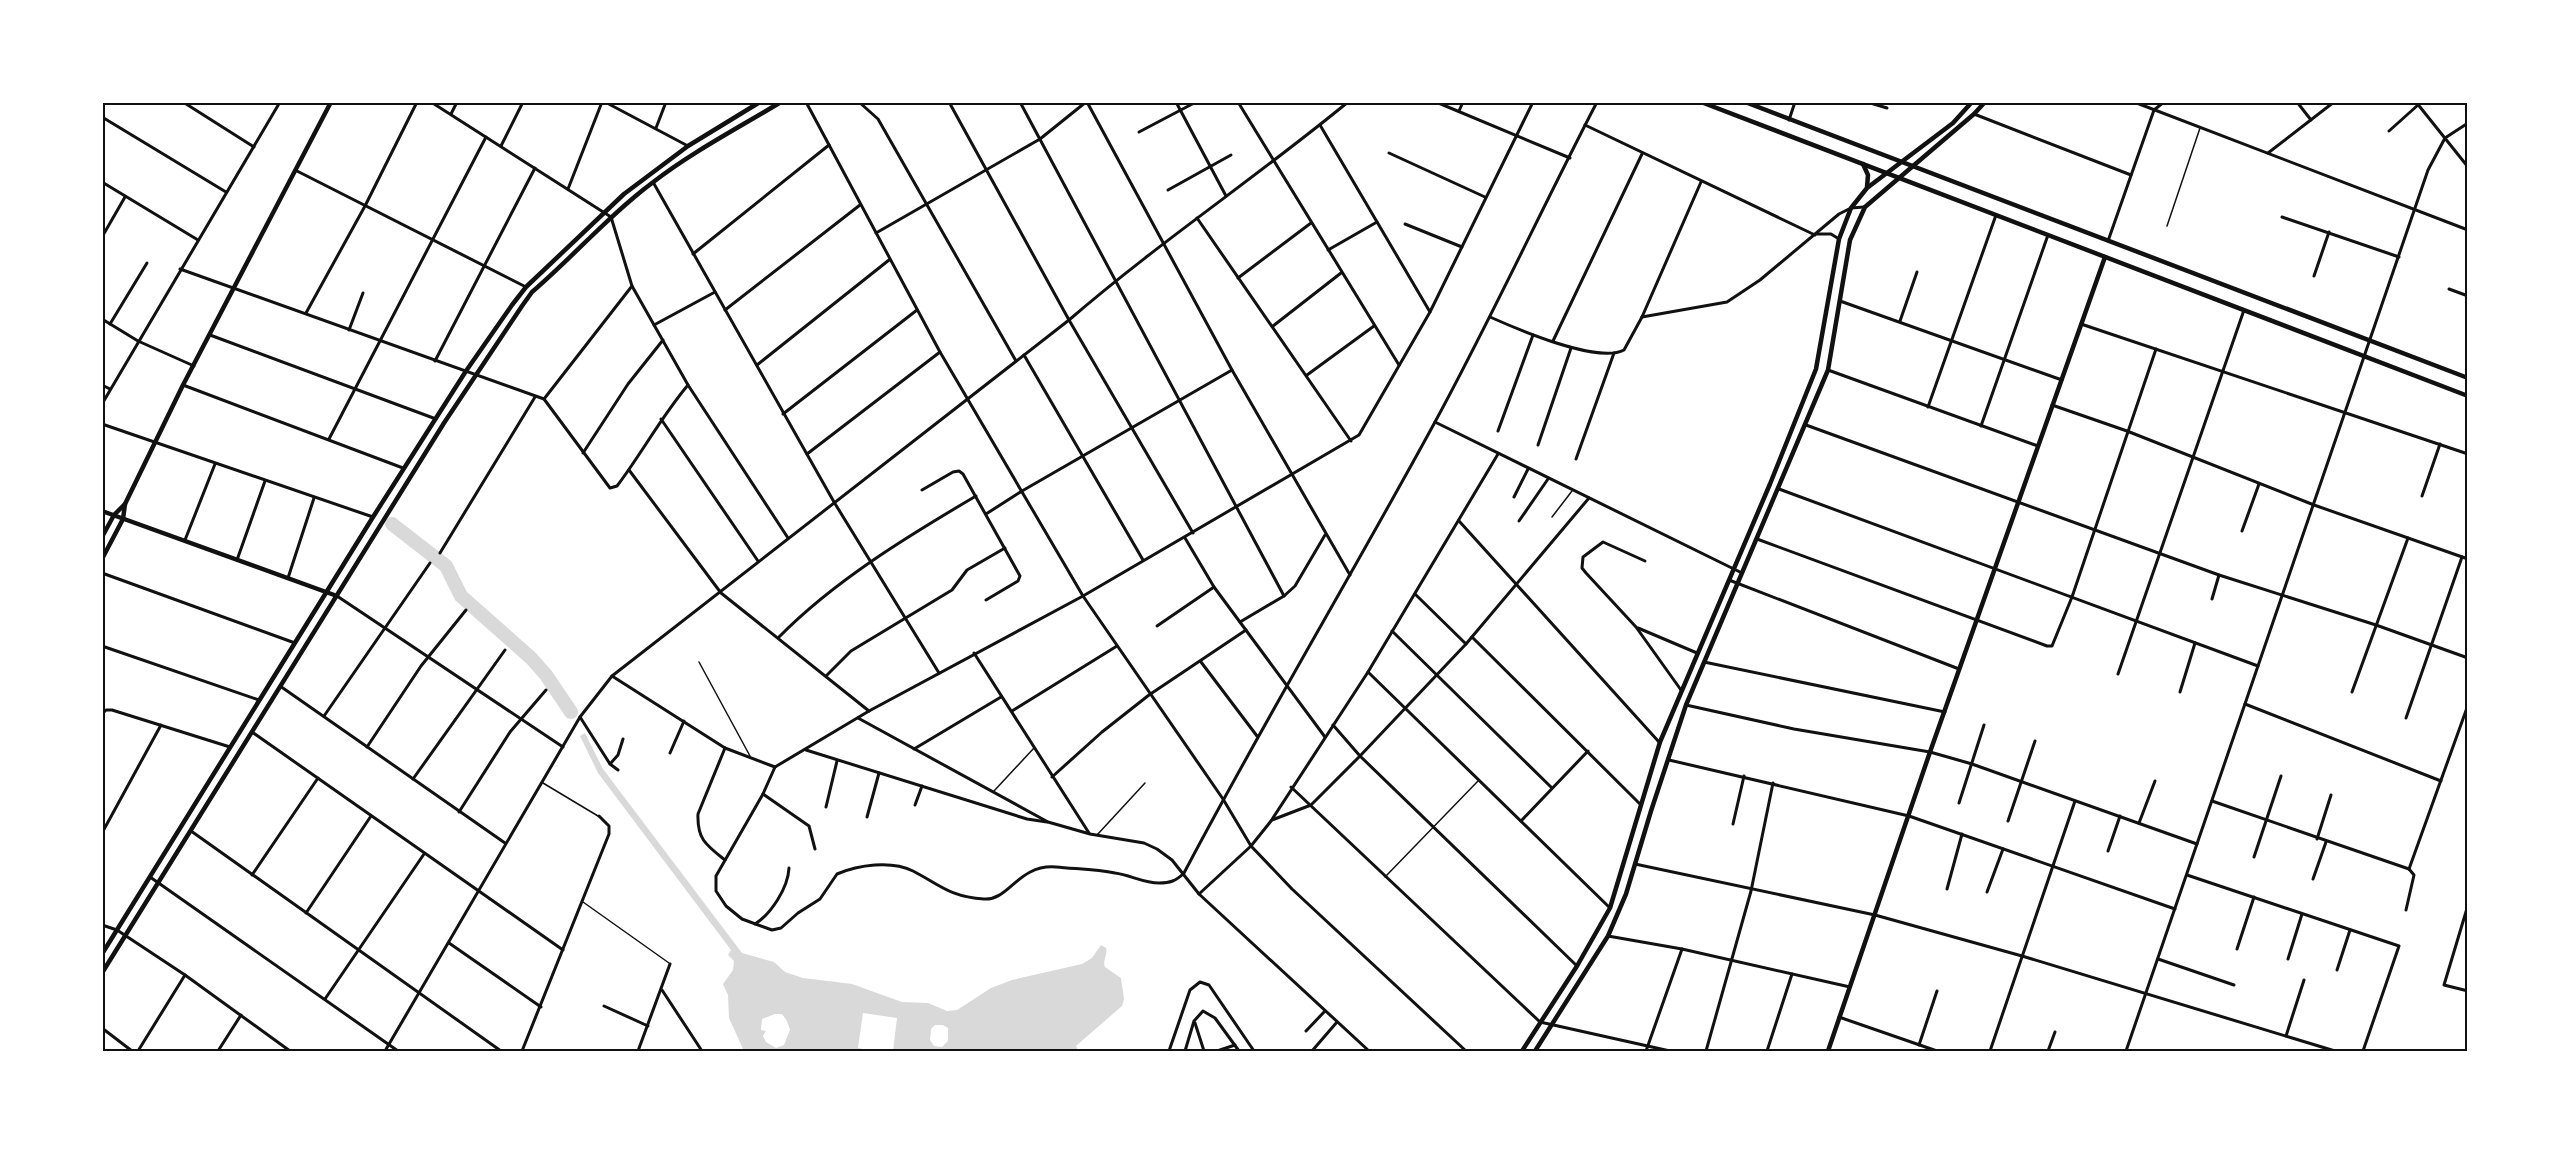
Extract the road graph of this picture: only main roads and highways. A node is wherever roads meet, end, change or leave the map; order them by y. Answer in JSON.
{"nodes":[{"id":1,"x":331,"y":102,"type":"edge"},
{"id":2,"x":760,"y":102,"type":"edge"},
{"id":3,"x":781,"y":102,"type":"edge"},
{"id":4,"x":1701,"y":102,"type":"edge"},
{"id":5,"x":1745,"y":102,"type":"edge"},
{"id":6,"x":1972,"y":102,"type":"edge"},
{"id":7,"x":1985,"y":102,"type":"edge"},
{"id":8,"x":1902,"y":162,"type":"junction"},
{"id":9,"x":1863,"y":164,"type":"junction"},
{"id":10,"x":1912,"y":167,"type":"junction"},
{"id":11,"x":1888,"y":172,"type":"junction"},
{"id":12,"x":1899,"y":178,"type":"junction"},
{"id":13,"x":1867,"y":188,"type":"junction"},
{"id":14,"x":2105,"y":257,"type":"junction"},
{"id":15,"x":2468,"y":378,"type":"edge"},
{"id":16,"x":2468,"y":396,"type":"edge"},
{"id":17,"x":124,"y":504,"type":"junction"},
{"id":18,"x":102,"y":511,"type":"edge"},
{"id":19,"x":114,"y":515,"type":"junction"},
{"id":20,"x":123,"y":519,"type":"junction"},
{"id":21,"x":102,"y":537,"type":"edge"},
{"id":22,"x":102,"y":559,"type":"edge"},
{"id":23,"x":328,"y":592,"type":"junction"},
{"id":24,"x":337,"y":596,"type":"junction"},
{"id":25,"x":102,"y":954,"type":"edge"},
{"id":26,"x":102,"y":973,"type":"edge"},
{"id":27,"x":1522,"y":1051,"type":"edge"},
{"id":28,"x":1534,"y":1051,"type":"edge"},
{"id":29,"x":1828,"y":1051,"type":"edge"}],
"edges":[{"from":1,"to":17,"type":"main road"},
{"from":2,"to":23,"type":"main road"},
{"from":3,"to":24,"type":"main road"},
{"from":4,"to":9,"type":"main road"},
{"from":5,"to":8,"type":"main road"},
{"from":6,"to":8,"type":"main road"},
{"from":7,"to":10,"type":"main road"},
{"from":8,"to":10,"type":"main road"},
{"from":8,"to":11,"type":"main road"},
{"from":9,"to":11,"type":"main road"},
{"from":9,"to":13,"type":"main road"},
{"from":10,"to":12,"type":"main road"},
{"from":10,"to":15,"type":"main road"},
{"from":11,"to":12,"type":"main road"},
{"from":11,"to":13,"type":"main road"},
{"from":12,"to":14,"type":"main road"},
{"from":12,"to":28,"type":"main road"},
{"from":13,"to":27,"type":"main road"},
{"from":14,"to":16,"type":"main road"},
{"from":14,"to":29,"type":"main road"},
{"from":17,"to":19,"type":"main road"},
{"from":17,"to":20,"type":"main road"},
{"from":18,"to":19,"type":"main road"},
{"from":19,"to":20,"type":"main road"},
{"from":19,"to":21,"type":"main road"},
{"from":20,"to":22,"type":"main road"},
{"from":20,"to":23,"type":"main road"},
{"from":23,"to":24,"type":"main road"},
{"from":23,"to":25,"type":"main road"},
{"from":24,"to":26,"type":"main road"}]}
